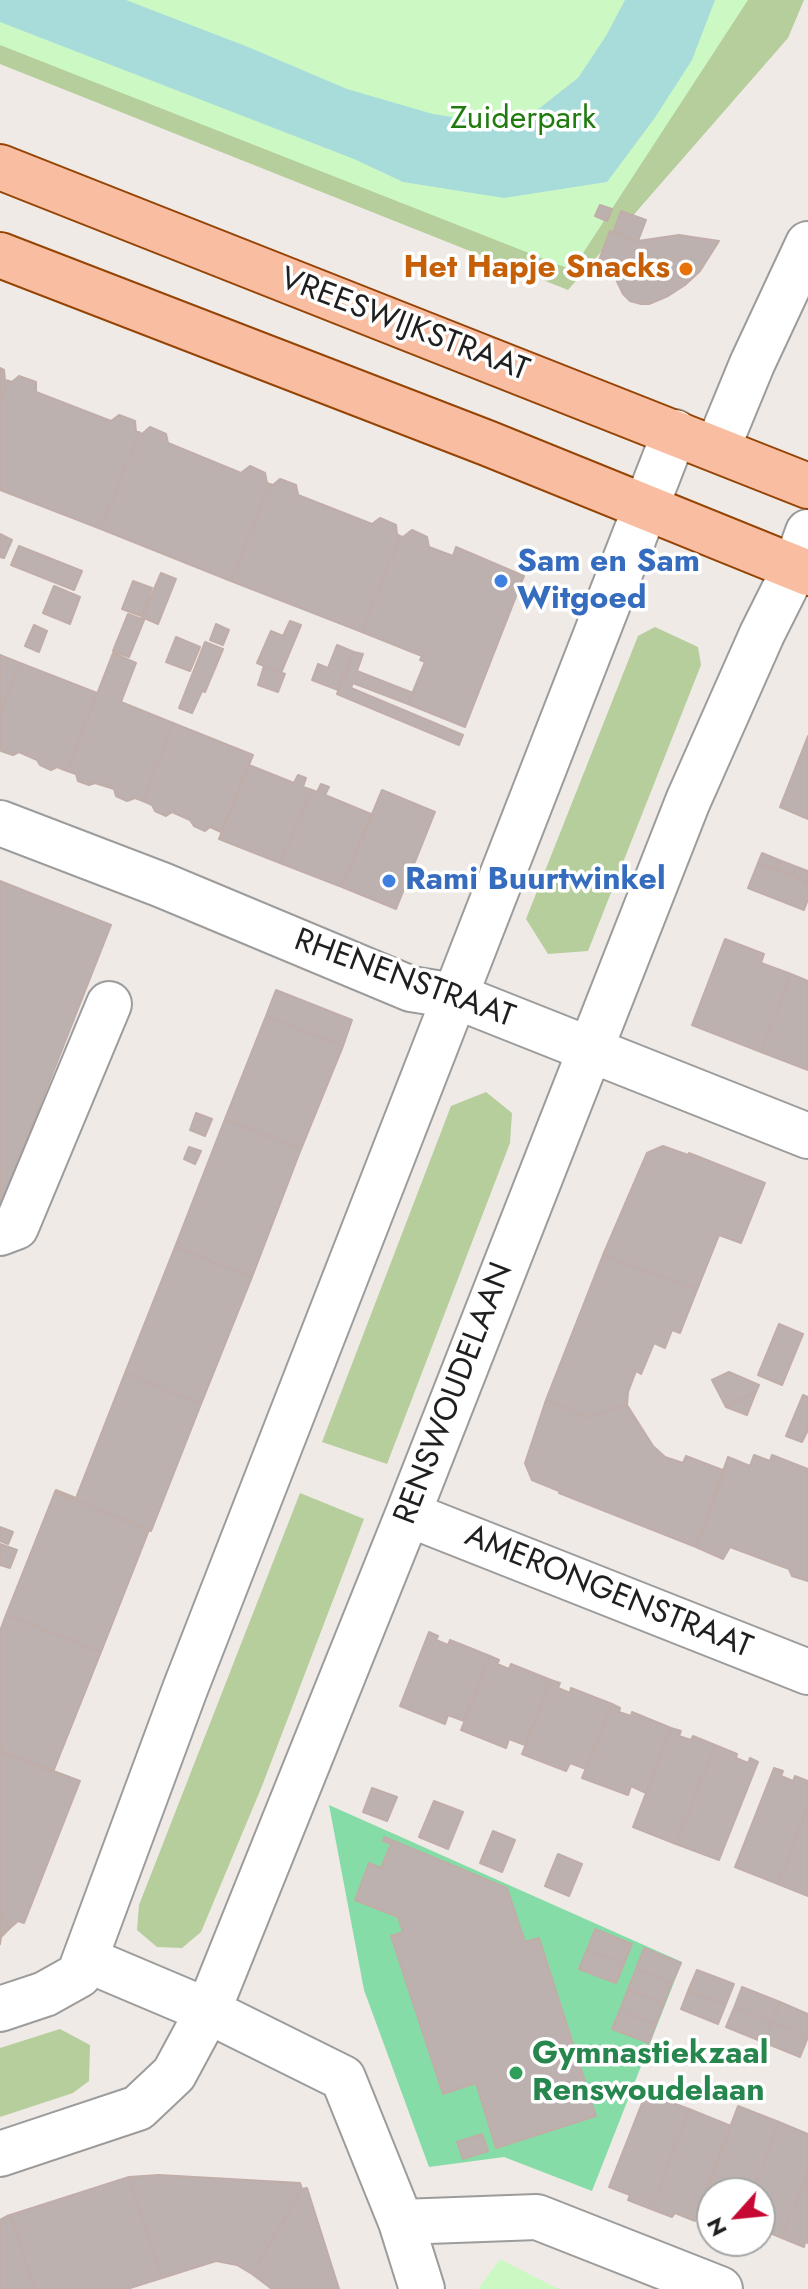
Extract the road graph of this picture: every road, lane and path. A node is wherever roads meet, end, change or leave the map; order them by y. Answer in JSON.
{"nodes":[{"id":1,"x":0,"y":167,"type":"edge"},
{"id":2,"x":808,"y":244,"type":"edge"},
{"id":3,"x":0,"y":255,"type":"edge"},
{"id":4,"x":675,"y":432,"type":"junction"},
{"id":5,"x":717,"y":449,"type":"junction"},
{"id":6,"x":808,"y":486,"type":"edge"},
{"id":7,"x":645,"y":509,"type":"junction"},
{"id":8,"x":804,"y":557,"type":"edge"},
{"id":9,"x":0,"y":823,"type":"edge"},
{"id":10,"x":455,"y":996,"type":"junction"},
{"id":11,"x":109,"y":1004,"type":"dead end"},
{"id":12,"x":590,"y":1050,"type":"junction"},
{"id":13,"x":808,"y":1136,"type":"edge"},
{"id":14,"x":0,"y":1233,"type":"edge"},
{"id":15,"x":408,"y":1514,"type":"junction"},
{"id":16,"x":808,"y":1672,"type":"edge"},
{"id":17,"x":85,"y":1959,"type":"junction"},
{"id":18,"x":0,"y":2009,"type":"edge"},
{"id":19,"x":208,"y":2011,"type":"junction"},
{"id":20,"x":0,"y":2154,"type":"edge"},
{"id":21,"x":401,"y":2222,"type":"junction"},
{"id":22,"x":422,"y":2289,"type":"edge"},
{"id":23,"x":720,"y":2289,"type":"edge"}],
"edges":[{"from":1,"to":4,"type":"main road","name":"VREESWIJKSTRAAT"},
{"from":2,"to":5,"type":"street"},
{"from":3,"to":7,"type":"main road"},
{"from":4,"to":5,"type":"main road","name":"VREESWIJKSTRAAT"},
{"from":4,"to":7,"type":"street"},
{"from":5,"to":6,"type":"main road","name":"VREESWIJKSTRAAT"},
{"from":7,"to":8,"type":"main road"},
{"from":7,"to":10,"type":"street"},
{"from":8,"to":12,"type":"street","name":"RENSWOUDELAAN"},
{"from":9,"to":10,"type":"street","name":"RHENENSTRAAT"},
{"from":10,"to":12,"type":"street","name":"RHENENSTRAAT"},
{"from":10,"to":17,"type":"street"},
{"from":11,"to":14,"type":"street"},
{"from":12,"to":13,"type":"street","name":"RHENENSTRAAT"},
{"from":12,"to":15,"type":"street","name":"RENSWOUDELAAN"},
{"from":15,"to":16,"type":"street","name":"AMERONGENSTRAAT"},
{"from":15,"to":19,"type":"street","name":"RENSWOUDELAAN"},
{"from":17,"to":18,"type":"street"},
{"from":17,"to":19,"type":"street"},
{"from":19,"to":20,"type":"street","name":"RENSWOUDELAAN"},
{"from":19,"to":21,"type":"street"},
{"from":21,"to":22,"type":"street"},
{"from":21,"to":23,"type":"street"}]}
